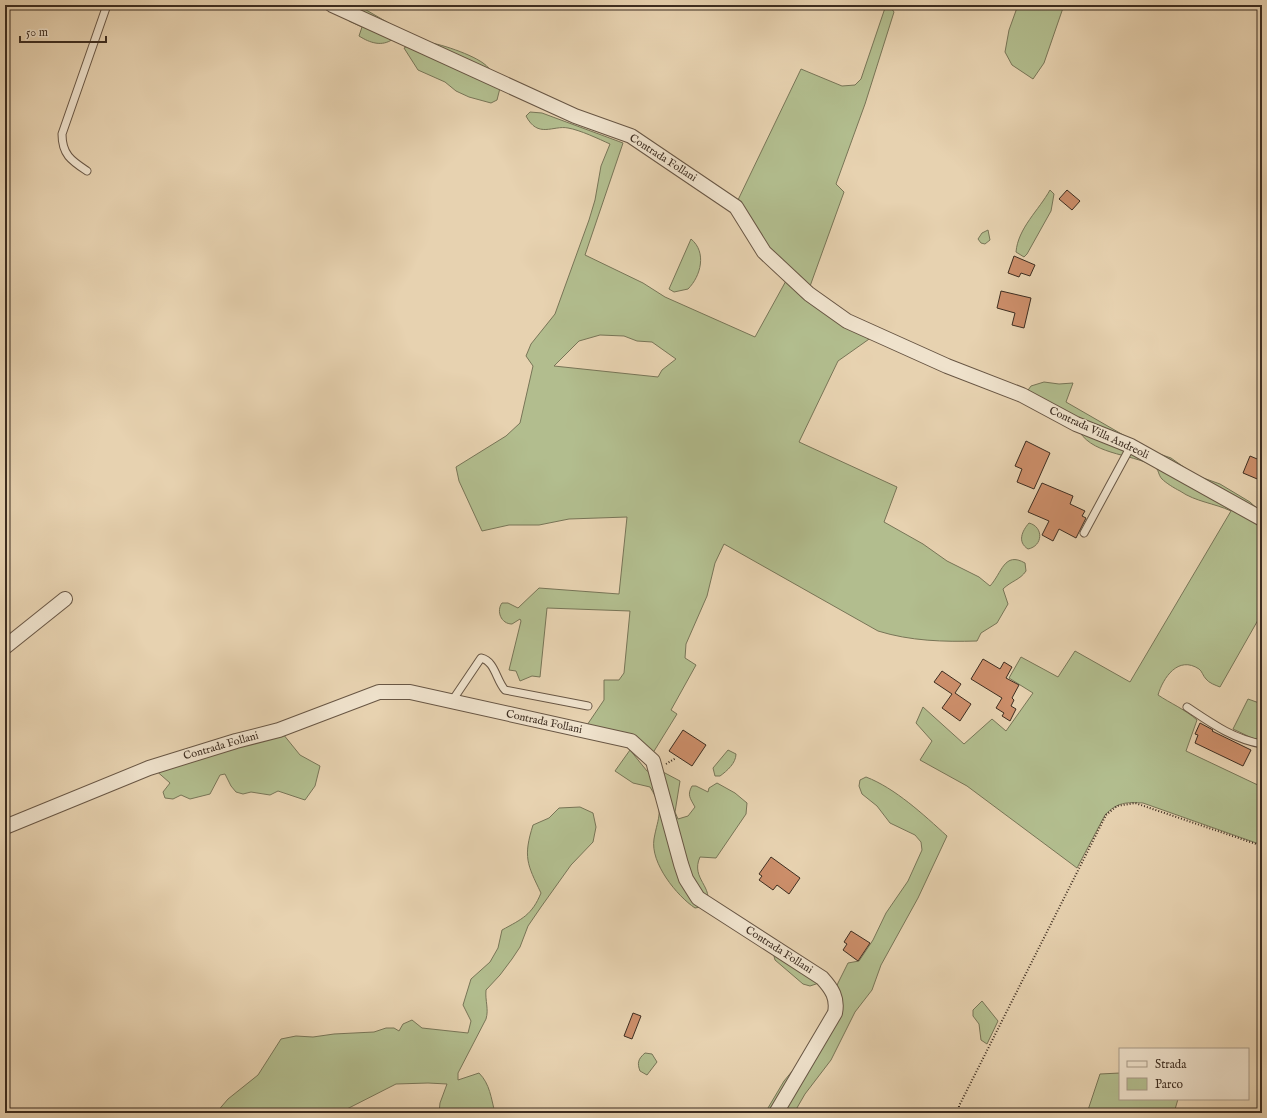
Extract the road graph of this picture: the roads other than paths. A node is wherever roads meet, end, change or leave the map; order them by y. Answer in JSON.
{"nodes":[{"id":1,"x":107,"y":5,"type":"edge"},
{"id":2,"x":332,"y":5,"type":"edge"},
{"id":3,"x":87,"y":171,"type":"dead end"},
{"id":4,"x":909,"y":349,"type":"joint"},
{"id":5,"x":1131,"y":446,"type":"junction"},
{"id":6,"x":1262,"y":519,"type":"edge"},
{"id":7,"x":1084,"y":533,"type":"dead end"},
{"id":8,"x":65,"y":599,"type":"dead end"},
{"id":9,"x":5,"y":648,"type":"edge"},
{"id":10,"x":452,"y":701,"type":"junction"},
{"id":11,"x":588,"y":706,"type":"dead end"},
{"id":12,"x":1187,"y":707,"type":"dead end"},
{"id":13,"x":1262,"y":744,"type":"edge"},
{"id":14,"x":5,"y":828,"type":"edge"},
{"id":15,"x":776,"y":1113,"type":"edge"}],
"edges":[{"from":1,"to":3,"type":"lane"},
{"from":2,"to":4,"type":"street","name":"Contrada Follani"},
{"from":4,"to":5,"type":"street","name":"Contrada Villa Andreoli"},
{"from":5,"to":6,"type":"street","name":"Contrada Villa Andreoli"},
{"from":5,"to":7,"type":"lane"},
{"from":8,"to":9,"type":"street"},
{"from":10,"to":11,"type":"lane"},
{"from":10,"to":14,"type":"street","name":"Contrada Follani"},
{"from":10,"to":15,"type":"street","name":"Contrada Follani"},
{"from":12,"to":13,"type":"lane"}]}
